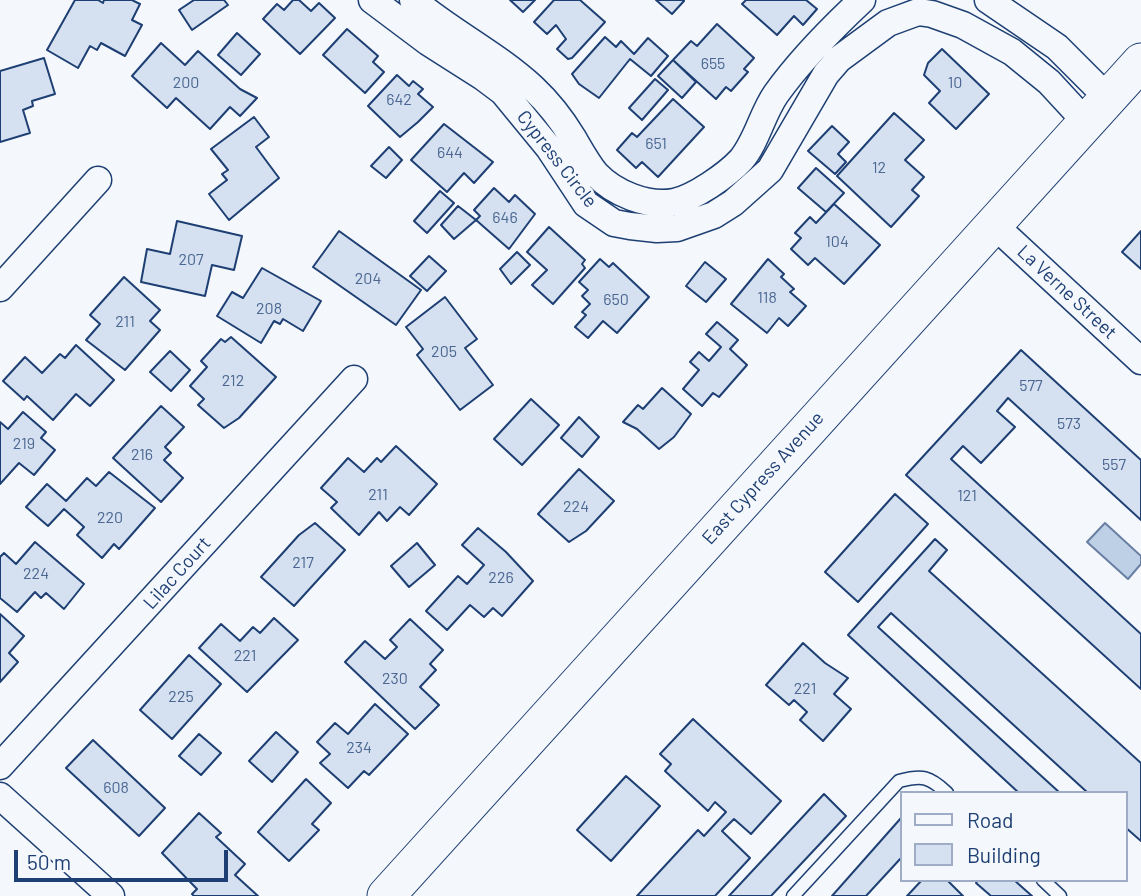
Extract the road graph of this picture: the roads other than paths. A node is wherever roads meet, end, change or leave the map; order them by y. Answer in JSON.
{"nodes":[{"id":1,"x":372,"y":0,"type":"edge"},
{"id":2,"x":413,"y":0,"type":"edge"},
{"id":3,"x":862,"y":0,"type":"edge"},
{"id":4,"x":907,"y":0,"type":"edge"},
{"id":5,"x":988,"y":0,"type":"edge"},
{"id":6,"x":932,"y":14,"type":"junction"},
{"id":7,"x":1141,"y":62,"type":"edge"},
{"id":8,"x":1097,"y":110,"type":"junction"},
{"id":9,"x":98,"y":180,"type":"dead end"},
{"id":10,"x":993,"y":224,"type":"junction"},
{"id":11,"x":0,"y":288,"type":"edge"},
{"id":12,"x":1141,"y":361,"type":"edge"},
{"id":13,"x":354,"y":379,"type":"dead end"},
{"id":14,"x":0,"y":766,"type":"edge"},
{"id":15,"x":945,"y":791,"type":"edge"},
{"id":16,"x":0,"y":796,"type":"edge"},
{"id":17,"x":1045,"y":882,"type":"edge"},
{"id":18,"x":111,"y":896,"type":"edge"},
{"id":19,"x":386,"y":896,"type":"edge"},
{"id":20,"x":793,"y":896,"type":"edge"},
{"id":21,"x":1060,"y":896,"type":"edge"}],
"edges":[{"from":1,"to":6,"type":"street","name":"Cypress Circle"},
{"from":2,"to":3,"type":"street","name":"Cypress Circle"},
{"from":4,"to":6,"type":"street"},
{"from":5,"to":8,"type":"street"},
{"from":6,"to":8,"type":"street"},
{"from":7,"to":8,"type":"main road","name":"East Cypress Avenue"},
{"from":8,"to":10,"type":"main road","name":"East Cypress Avenue"},
{"from":9,"to":11,"type":"street"},
{"from":10,"to":12,"type":"street","name":"La Verne Street"},
{"from":10,"to":19,"type":"main road","name":"East Cypress Avenue"},
{"from":13,"to":14,"type":"street","name":"Lilac Court"},
{"from":15,"to":20,"type":"lane"},
{"from":16,"to":18,"type":"street"},
{"from":17,"to":21,"type":"lane"}]}
